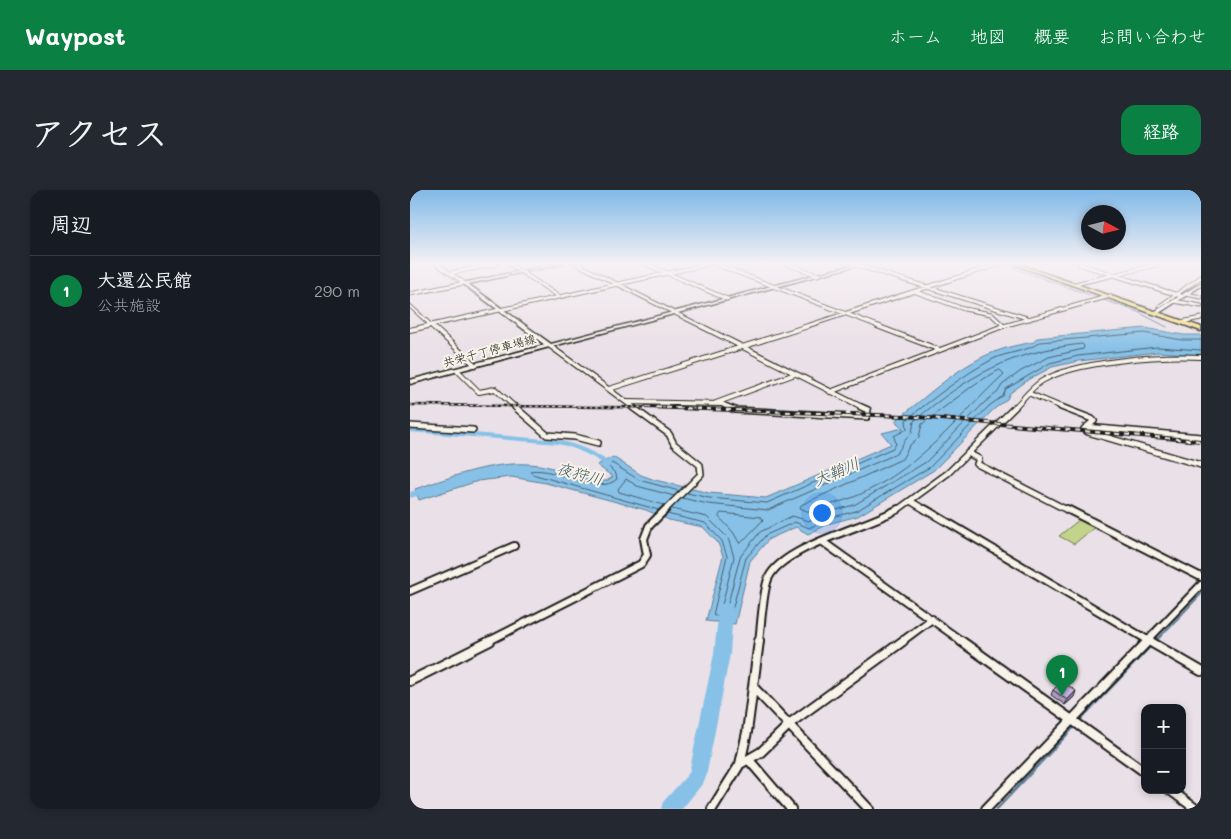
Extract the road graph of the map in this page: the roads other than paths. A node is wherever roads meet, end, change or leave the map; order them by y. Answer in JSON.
{"nodes":[{"id":1,"x":478,"y":293,"type":"edge"},
{"id":2,"x":553,"y":293,"type":"edge"},
{"id":3,"x":578,"y":293,"type":"edge"},
{"id":4,"x":634,"y":293,"type":"edge"},
{"id":5,"x":713,"y":293,"type":"edge"},
{"id":6,"x":749,"y":293,"type":"edge"},
{"id":7,"x":791,"y":293,"type":"edge"},
{"id":8,"x":913,"y":293,"type":"edge"},
{"id":9,"x":918,"y":293,"type":"edge"},
{"id":10,"x":949,"y":293,"type":"edge"},
{"id":11,"x":1101,"y":293,"type":"edge"},
{"id":12,"x":1155,"y":293,"type":"edge"},
{"id":13,"x":1181,"y":293,"type":"edge"},
{"id":14,"x":1186,"y":293,"type":"edge"},
{"id":15,"x":1183,"y":295,"type":"junction"},
{"id":16,"x":1110,"y":296,"type":"junction"},
{"id":17,"x":560,"y":297,"type":"junction"},
{"id":18,"x":1201,"y":297,"type":"edge"},
{"id":19,"x":727,"y":299,"type":"junction"},
{"id":20,"x":1172,"y":300,"type":"junction"},
{"id":21,"x":410,"y":306,"type":"edge"},
{"id":22,"x":1160,"y":306,"type":"dead end"},
{"id":23,"x":1201,"y":306,"type":"edge"},
{"id":24,"x":502,"y":310,"type":"junction"},
{"id":25,"x":1157,"y":312,"type":"junction"},
{"id":26,"x":674,"y":313,"type":"junction"},
{"id":27,"x":845,"y":314,"type":"junction"},
{"id":28,"x":1030,"y":318,"type":"junction"},
{"id":29,"x":1201,"y":318,"type":"edge"},
{"id":30,"x":1181,"y":322,"type":"junction"},
{"id":31,"x":433,"y":325,"type":"junction"},
{"id":32,"x":1004,"y":326,"type":"junction"},
{"id":33,"x":1201,"y":329,"type":"edge"},
{"id":34,"x":410,"y":330,"type":"edge"},
{"id":35,"x":550,"y":346,"type":"junction"},
{"id":36,"x":741,"y":347,"type":"junction"},
{"id":37,"x":940,"y":350,"type":"junction"},
{"id":38,"x":1201,"y":357,"type":"edge"},
{"id":39,"x":475,"y":365,"type":"junction"},
{"id":40,"x":457,"y":370,"type":"junction"},
{"id":41,"x":795,"y":374,"type":"junction"},
{"id":42,"x":410,"y":382,"type":"edge"},
{"id":43,"x":609,"y":389,"type":"junction"},
{"id":44,"x":830,"y":392,"type":"junction"},
{"id":45,"x":1028,"y":393,"type":"junction"},
{"id":46,"x":627,"y":402,"type":"junction"},
{"id":47,"x":714,"y":404,"type":"junction"},
{"id":48,"x":410,"y":426,"type":"edge"},
{"id":49,"x":1086,"y":427,"type":"junction"},
{"id":50,"x":473,"y":430,"type":"dead end"},
{"id":51,"x":1201,"y":437,"type":"edge"},
{"id":52,"x":598,"y":443,"type":"dead end"},
{"id":53,"x":968,"y":454,"type":"junction"},
{"id":54,"x":1201,"y":465,"type":"edge"},
{"id":55,"x":912,"y":502,"type":"junction"},
{"id":56,"x":823,"y":542,"type":"junction"},
{"id":57,"x":514,"y":546,"type":"dead end"},
{"id":58,"x":1201,"y":577,"type":"edge"},
{"id":59,"x":1201,"y":585,"type":"edge"},
{"id":60,"x":410,"y":591,"type":"edge"},
{"id":61,"x":932,"y":619,"type":"junction"},
{"id":62,"x":1152,"y":642,"type":"junction"},
{"id":63,"x":1201,"y":671,"type":"edge"},
{"id":64,"x":410,"y":682,"type":"edge"},
{"id":65,"x":753,"y":687,"type":"junction"},
{"id":66,"x":1075,"y":722,"type":"junction"},
{"id":67,"x":790,"y":725,"type":"junction"},
{"id":68,"x":749,"y":760,"type":"junction"},
{"id":69,"x":740,"y":764,"type":"junction"},
{"id":70,"x":1141,"y":769,"type":"edge"},
{"id":71,"x":1175,"y":794,"type":"edge"},
{"id":72,"x":712,"y":809,"type":"edge"},
{"id":73,"x":791,"y":809,"type":"edge"},
{"id":74,"x":869,"y":809,"type":"edge"},
{"id":75,"x":986,"y":809,"type":"edge"},
{"id":76,"x":1196,"y":809,"type":"edge"}],
"edges":[{"from":1,"to":24,"type":"street","name":"共栄千丁停車場線"},
{"from":2,"to":17,"type":"street"},
{"from":3,"to":17,"type":"street"},
{"from":4,"to":26,"type":"street"},
{"from":5,"to":19,"type":"street"},
{"from":6,"to":19,"type":"street"},
{"from":7,"to":27,"type":"street"},
{"from":8,"to":27,"type":"street"},
{"from":9,"to":32,"type":"street"},
{"from":10,"to":28,"type":"street"},
{"from":11,"to":16,"type":"main road"},
{"from":12,"to":20,"type":"street"},
{"from":13,"to":20,"type":"street"},
{"from":14,"to":15,"type":"street"},
{"from":15,"to":18,"type":"street"},
{"from":15,"to":20,"type":"street"},
{"from":16,"to":25,"type":"main road"},
{"from":16,"to":28,"type":"street"},
{"from":17,"to":24,"type":"street"},
{"from":19,"to":26,"type":"street"},
{"from":20,"to":22,"type":"street"},
{"from":20,"to":23,"type":"street"},
{"from":20,"to":25,"type":"street"},
{"from":21,"to":31,"type":"street"},
{"from":24,"to":31,"type":"street"},
{"from":24,"to":35,"type":"street","name":"共栄千丁停車場線"},
{"from":25,"to":30,"type":"main road"},
{"from":26,"to":35,"type":"street"},
{"from":26,"to":36,"type":"street"},
{"from":27,"to":36,"type":"street"},
{"from":27,"to":37,"type":"street"},
{"from":28,"to":32,"type":"street"},
{"from":29,"to":30,"type":"street"},
{"from":30,"to":33,"type":"main road"},
{"from":31,"to":34,"type":"street"},
{"from":31,"to":39,"type":"street"},
{"from":32,"to":37,"type":"street"},
{"from":35,"to":39,"type":"street","name":"共栄千丁停車場線"},
{"from":35,"to":43,"type":"street"},
{"from":36,"to":41,"type":"street"},
{"from":36,"to":43,"type":"street"},
{"from":37,"to":44,"type":"street"},
{"from":38,"to":45,"type":"street"},
{"from":39,"to":40,"type":"street","name":"共栄千丁停車場線"},
{"from":40,"to":42,"type":"street","name":"共栄千丁停車場線"},
{"from":40,"to":52,"type":"street"},
{"from":41,"to":44,"type":"street"},
{"from":41,"to":47,"type":"street"},
{"from":43,"to":46,"type":"street"},
{"from":44,"to":47,"type":"street"},
{"from":45,"to":49,"type":"street"},
{"from":45,"to":53,"type":"street"},
{"from":46,"to":47,"type":"street"},
{"from":46,"to":64,"type":"street"},
{"from":48,"to":50,"type":"street"},
{"from":49,"to":51,"type":"street"},
{"from":49,"to":54,"type":"street"},
{"from":53,"to":55,"type":"street"},
{"from":53,"to":58,"type":"street"},
{"from":55,"to":56,"type":"street"},
{"from":55,"to":62,"type":"street"},
{"from":56,"to":61,"type":"street"},
{"from":56,"to":65,"type":"street"},
{"from":57,"to":60,"type":"street"},
{"from":59,"to":62,"type":"street"},
{"from":61,"to":66,"type":"street"},
{"from":61,"to":67,"type":"street"},
{"from":62,"to":63,"type":"street"},
{"from":62,"to":66,"type":"street"},
{"from":65,"to":67,"type":"street"},
{"from":65,"to":69,"type":"street"},
{"from":66,"to":70,"type":"street"},
{"from":66,"to":75,"type":"street"},
{"from":67,"to":68,"type":"street"},
{"from":67,"to":74,"type":"street"},
{"from":68,"to":69,"type":"street"},
{"from":68,"to":73,"type":"street"},
{"from":69,"to":72,"type":"street"},
{"from":71,"to":76,"type":"street"}]}
